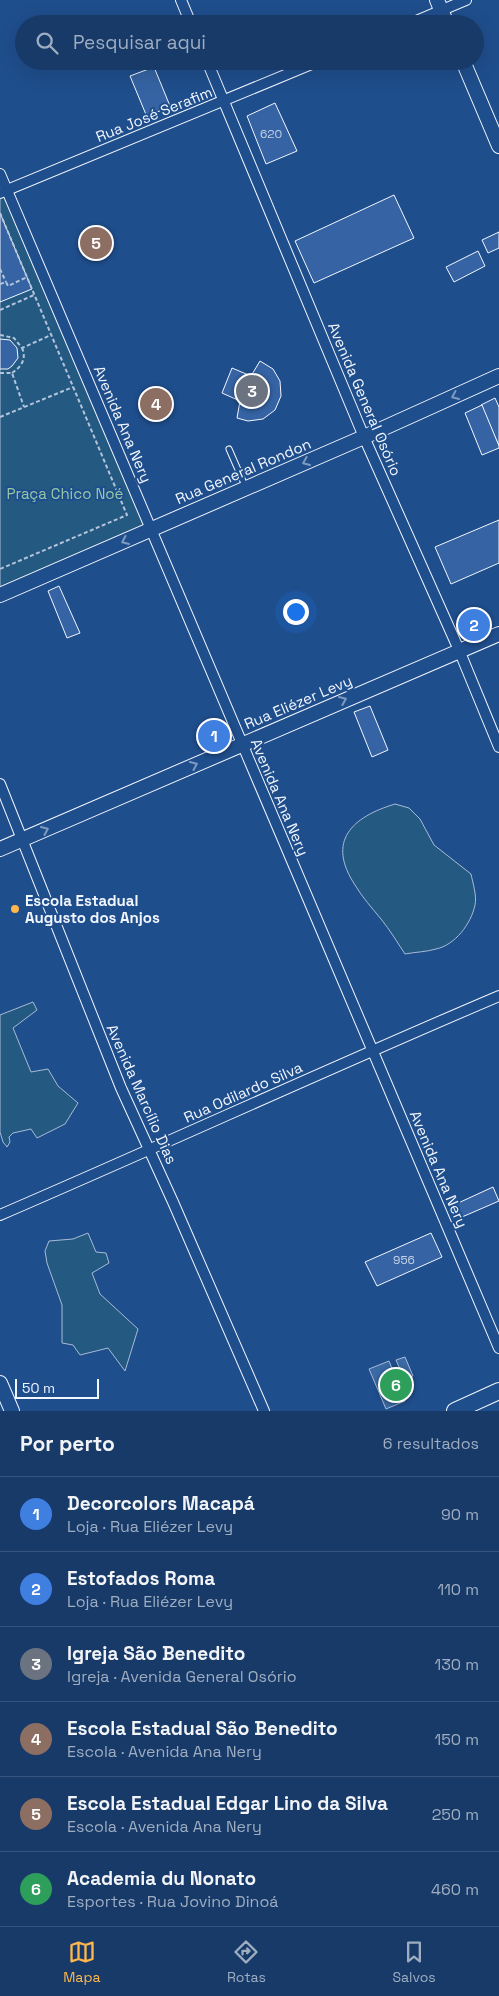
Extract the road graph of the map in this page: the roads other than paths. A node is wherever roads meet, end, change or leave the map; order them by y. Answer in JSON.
{"nodes":[{"id":1,"x":181,"y":0,"type":"edge"},
{"id":2,"x":466,"y":0,"type":"edge"},
{"id":3,"x":439,"y":5,"type":"edge"},
{"id":4,"x":187,"y":15,"type":"edge"},
{"id":5,"x":423,"y":15,"type":"edge"},
{"id":6,"x":211,"y":70,"type":"edge"},
{"id":7,"x":297,"y":70,"type":"edge"},
{"id":8,"x":467,"y":70,"type":"edge"},
{"id":9,"x":223,"y":101,"type":"junction"},
{"id":10,"x":499,"y":146,"type":"edge"},
{"id":11,"x":0,"y":174,"type":"edge"},
{"id":12,"x":4,"y":192,"type":"edge"},
{"id":13,"x":499,"y":376,"type":"edge"},
{"id":14,"x":364,"y":437,"type":"junction"},
{"id":15,"x":229,"y":449,"type":"dead end"},
{"id":16,"x":246,"y":488,"type":"junction"},
{"id":17,"x":151,"y":529,"type":"junction"},
{"id":18,"x":0,"y":595,"type":"edge"},
{"id":19,"x":499,"y":634,"type":"edge"},
{"id":20,"x":459,"y":650,"type":"junction"},
{"id":21,"x":241,"y":744,"type":"junction"},
{"id":22,"x":499,"y":747,"type":"edge"},
{"id":23,"x":0,"y":784,"type":"edge"},
{"id":24,"x":23,"y":840,"type":"junction"},
{"id":25,"x":0,"y":849,"type":"edge"},
{"id":26,"x":499,"y":996,"type":"edge"},
{"id":27,"x":372,"y":1050,"type":"junction"},
{"id":28,"x":149,"y":1150,"type":"junction"},
{"id":29,"x":0,"y":1215,"type":"edge"},
{"id":30,"x":499,"y":1348,"type":"edge"},
{"id":31,"x":0,"y":1383,"type":"edge"},
{"id":32,"x":499,"y":1391,"type":"edge"},
{"id":33,"x":12,"y":1411,"type":"edge"},
{"id":34,"x":264,"y":1411,"type":"edge"},
{"id":35,"x":455,"y":1411,"type":"edge"}],
"edges":[{"from":1,"to":4,"type":"street"},
{"from":2,"to":3,"type":"street"},
{"from":3,"to":5,"type":"street"},
{"from":6,"to":9,"type":"street","name":"Avenida General Osório"},
{"from":7,"to":9,"type":"street","name":"Rua José Serafim"},
{"from":8,"to":10,"type":"main road"},
{"from":9,"to":12,"type":"street","name":"Rua José Serafim"},
{"from":9,"to":14,"type":"street","name":"Avenida General Osório"},
{"from":11,"to":12,"type":"street","name":"Avenida Ana Nery"},
{"from":12,"to":17,"type":"street","name":"Avenida Ana Nery"},
{"from":13,"to":14,"type":"main road","name":"Rua General Rondon","one_way":true},
{"from":14,"to":16,"type":"main road","name":"Rua General Rondon","one_way":true},
{"from":14,"to":20,"type":"street","name":"Avenida General Osório"},
{"from":15,"to":16,"type":"lane"},
{"from":16,"to":17,"type":"main road","name":"Rua General Rondon"},
{"from":17,"to":18,"type":"main road","name":"Rua General Rondon","one_way":true},
{"from":17,"to":21,"type":"street","name":"Avenida Ana Nery"},
{"from":19,"to":20,"type":"main road","name":"Rua Eliézer Levy"},
{"from":21,"to":20,"type":"main road","name":"Rua Eliézer Levy","one_way":true},
{"from":20,"to":22,"type":"street","name":"Avenida General Osório"},
{"from":24,"to":21,"type":"main road","name":"Rua Eliézer Levy","one_way":true},
{"from":21,"to":27,"type":"street","name":"Avenida Ana Nery"},
{"from":23,"to":24,"type":"street","name":"Avenida Marcílio Dias"},
{"from":24,"to":25,"type":"main road","name":"Rua Eliézer Levy"},
{"from":24,"to":28,"type":"street","name":"Avenida Marcílio Dias"},
{"from":26,"to":27,"type":"street","name":"Rua Odilardo Silva"},
{"from":27,"to":28,"type":"street","name":"Rua Odilardo Silva"},
{"from":27,"to":30,"type":"street","name":"Avenida Ana Nery"},
{"from":28,"to":29,"type":"street","name":"Rua Odilardo Silva"},
{"from":28,"to":34,"type":"street","name":"Avenida Marcílio Dias"},
{"from":31,"to":33,"type":"main road"},
{"from":32,"to":35,"type":"main road"}]}
